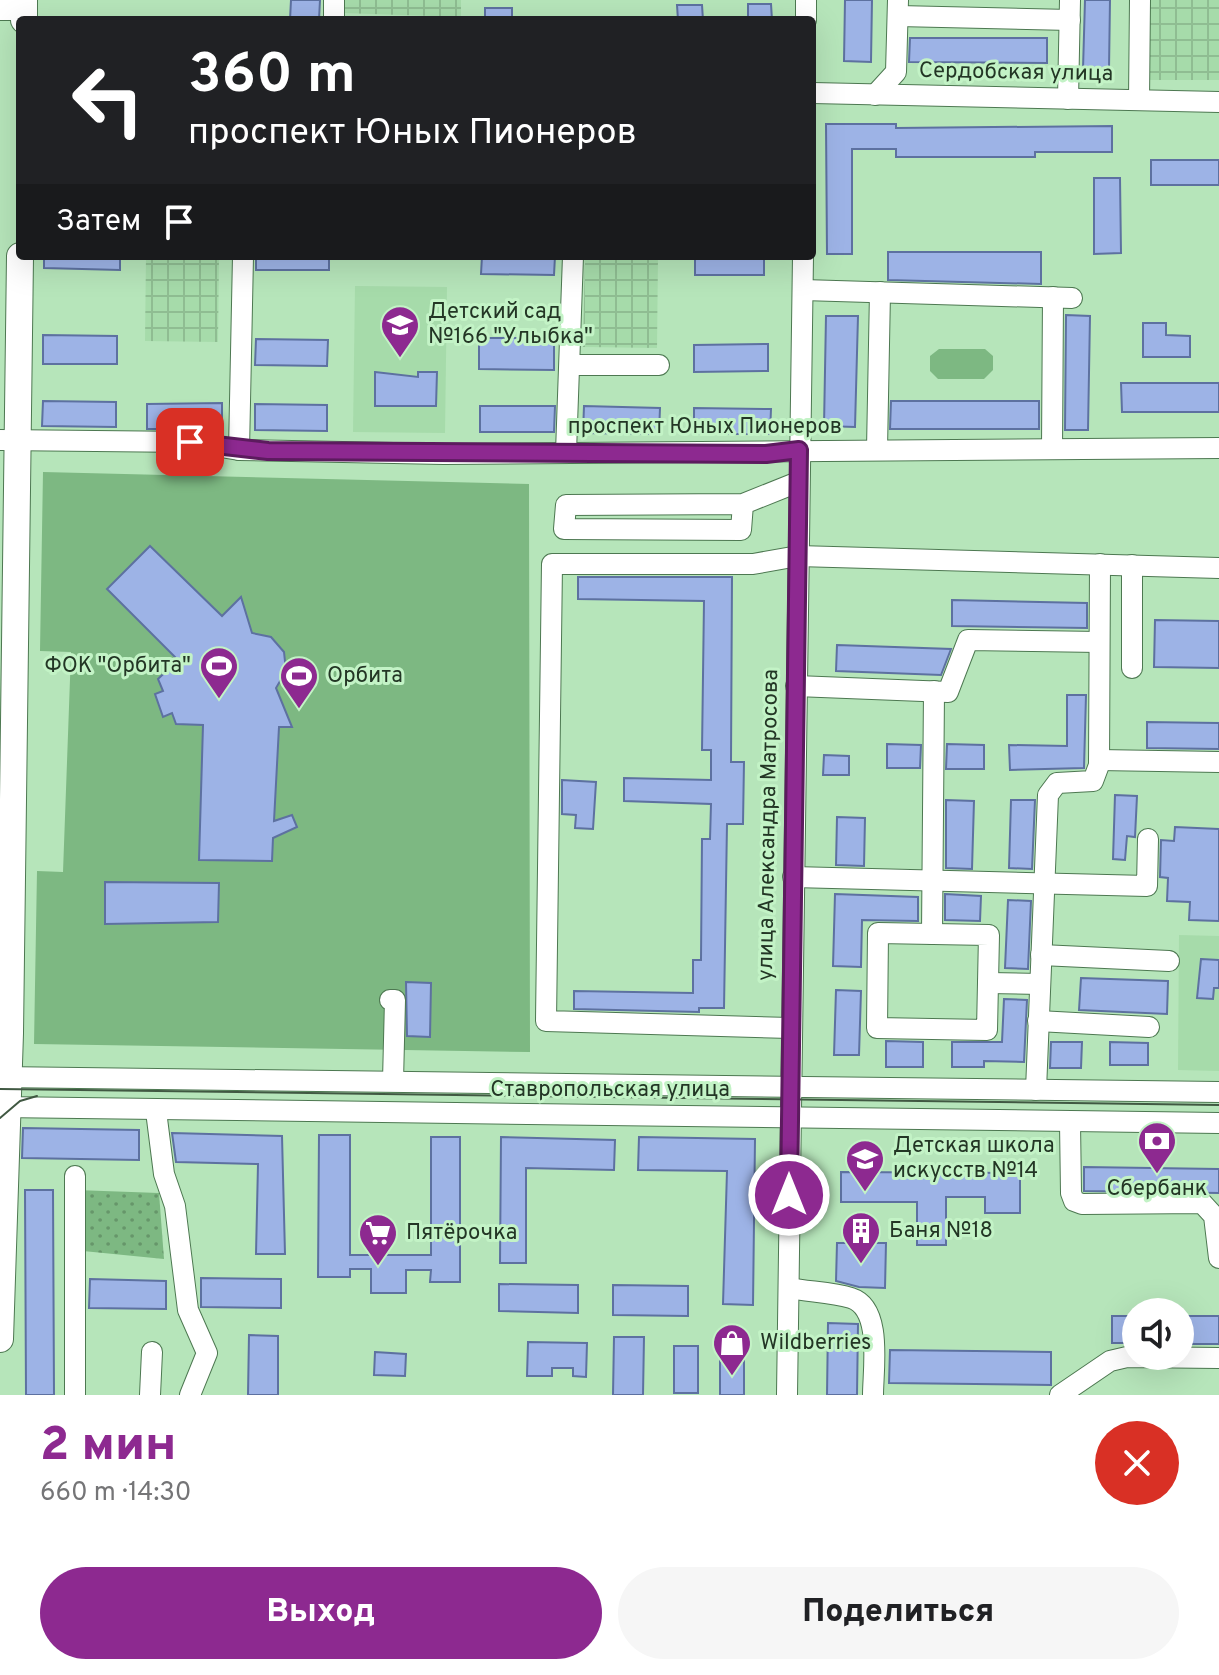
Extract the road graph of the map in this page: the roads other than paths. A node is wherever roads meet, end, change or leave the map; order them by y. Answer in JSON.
{"nodes":[{"id":1,"x":1140,"y":0,"type":"edge"},
{"id":2,"x":898,"y":8,"type":"edge"},
{"id":3,"x":1070,"y":10,"type":"edge"},
{"id":4,"x":816,"y":93,"type":"edge"},
{"id":5,"x":875,"y":95,"type":"junction"},
{"id":6,"x":1068,"y":99,"type":"junction"},
{"id":7,"x":1139,"y":100,"type":"junction"},
{"id":8,"x":1219,"y":102,"type":"edge"},
{"id":9,"x":20,"y":260,"type":"edge"},
{"id":10,"x":243,"y":260,"type":"edge"},
{"id":11,"x":573,"y":260,"type":"edge"},
{"id":12,"x":803,"y":260,"type":"edge"},
{"id":13,"x":803,"y":290,"type":"junction"},
{"id":14,"x":880,"y":292,"type":"junction"},
{"id":15,"x":572,"y":365,"type":"junction"},
{"id":16,"x":659,"y":365,"type":"dead end"},
{"id":17,"x":8,"y":440,"type":"edge"},
{"id":18,"x":1052,"y":448,"type":"junction"},
{"id":19,"x":1219,"y":448,"type":"edge"},
{"id":20,"x":877,"y":449,"type":"junction"},
{"id":21,"x":239,"y":450,"type":"junction"},
{"id":22,"x":799,"y":450,"type":"junction"},
{"id":23,"x":566,"y":452,"type":"junction"},
{"id":24,"x":798,"y":482,"type":"junction"},
{"id":25,"x":743,"y":504,"type":"junction"},
{"id":26,"x":798,"y":556,"type":"junction"},
{"id":27,"x":1100,"y":564,"type":"junction"},
{"id":28,"x":1132,"y":565,"type":"junction"},
{"id":29,"x":1219,"y":568,"type":"edge"},
{"id":30,"x":1099,"y":642,"type":"junction"},
{"id":31,"x":1132,"y":668,"type":"dead end"},
{"id":32,"x":796,"y":686,"type":"junction"},
{"id":33,"x":934,"y":691,"type":"junction"},
{"id":34,"x":1099,"y":760,"type":"junction"},
{"id":35,"x":1219,"y":762,"type":"edge"},
{"id":36,"x":1148,"y":839,"type":"dead end"},
{"id":37,"x":793,"y":877,"type":"junction"},
{"id":38,"x":932,"y":880,"type":"junction"},
{"id":39,"x":1044,"y":883,"type":"junction"},
{"id":40,"x":932,"y":934,"type":"junction"},
{"id":41,"x":1041,"y":955,"type":"junction"},
{"id":42,"x":1169,"y":961,"type":"dead end"},
{"id":43,"x":988,"y":983,"type":"junction"},
{"id":44,"x":1040,"y":984,"type":"junction"},
{"id":45,"x":390,"y":1000,"type":"dead end"},
{"id":46,"x":1038,"y":1021,"type":"junction"},
{"id":47,"x":1149,"y":1027,"type":"dead end"},
{"id":48,"x":790,"y":1028,"type":"junction"},
{"id":49,"x":4,"y":1077,"type":"edge"},
{"id":50,"x":393,"y":1081,"type":"junction"},
{"id":51,"x":791,"y":1085,"type":"junction"},
{"id":52,"x":1036,"y":1090,"type":"junction"},
{"id":53,"x":1219,"y":1092,"type":"edge"},
{"id":54,"x":3,"y":1107,"type":"edge"},
{"id":55,"x":156,"y":1111,"type":"junction"},
{"id":56,"x":789,"y":1115,"type":"junction"},
{"id":57,"x":1070,"y":1123,"type":"junction"},
{"id":58,"x":1219,"y":1123,"type":"edge"},
{"id":59,"x":75,"y":1176,"type":"dead end"},
{"id":60,"x":1219,"y":1258,"type":"edge"},
{"id":61,"x":789,"y":1288,"type":"junction"},
{"id":62,"x":0,"y":1339,"type":"edge"},
{"id":63,"x":152,"y":1352,"type":"dead end"},
{"id":64,"x":1219,"y":1358,"type":"edge"},
{"id":65,"x":75,"y":1395,"type":"edge"},
{"id":66,"x":150,"y":1395,"type":"edge"},
{"id":67,"x":190,"y":1395,"type":"edge"},
{"id":68,"x":787,"y":1395,"type":"edge"},
{"id":69,"x":873,"y":1395,"type":"edge"},
{"id":70,"x":1060,"y":1395,"type":"edge"}],
"edges":[{"from":1,"to":7,"type":"street"},
{"from":2,"to":3,"type":"street"},
{"from":2,"to":5,"type":"street"},
{"from":3,"to":6,"type":"street"},
{"from":4,"to":5,"type":"street","name":"Сердобская улица"},
{"from":5,"to":6,"type":"street","name":"Сердобская улица"},
{"from":6,"to":7,"type":"street","name":"Сердобская улица"},
{"from":7,"to":8,"type":"street","name":"Сердобская улица"},
{"from":9,"to":17,"type":"main road"},
{"from":10,"to":21,"type":"street"},
{"from":11,"to":15,"type":"street"},
{"from":12,"to":13,"type":"street","name":"улица Александра Матросова"},
{"from":13,"to":14,"type":"street"},
{"from":13,"to":22,"type":"street","name":"улица Александра Матросова"},
{"from":14,"to":18,"type":"street"},
{"from":14,"to":20,"type":"street"},
{"from":15,"to":16,"type":"street"},
{"from":15,"to":23,"type":"street"},
{"from":17,"to":21,"type":"street","name":"проспект Юных Пионеров"},
{"from":17,"to":49,"type":"main road"},
{"from":18,"to":19,"type":"street","name":"проспект Юных Пионеров"},
{"from":18,"to":20,"type":"street","name":"проспект Юных Пионеров"},
{"from":20,"to":22,"type":"street","name":"проспект Юных Пионеров"},
{"from":21,"to":23,"type":"street","name":"проспект Юных Пионеров"},
{"from":22,"to":23,"type":"street","name":"проспект Юных Пионеров"},
{"from":22,"to":24,"type":"street","name":"улица Александра Матросова"},
{"from":24,"to":25,"type":"street"},
{"from":24,"to":26,"type":"street","name":"улица Александра Матросова"},
{"from":25,"to":25,"type":"street"},
{"from":26,"to":27,"type":"street"},
{"from":26,"to":32,"type":"street","name":"улица Александра Матросова"},
{"from":26,"to":48,"type":"street"},
{"from":27,"to":28,"type":"street"},
{"from":27,"to":30,"type":"street"},
{"from":28,"to":29,"type":"street"},
{"from":28,"to":31,"type":"street"},
{"from":30,"to":33,"type":"street"},
{"from":30,"to":34,"type":"street"},
{"from":32,"to":33,"type":"street"},
{"from":32,"to":37,"type":"street","name":"улица Александра Матросова"},
{"from":33,"to":38,"type":"street"},
{"from":34,"to":35,"type":"street"},
{"from":34,"to":39,"type":"street"},
{"from":36,"to":39,"type":"street"},
{"from":37,"to":38,"type":"street"},
{"from":37,"to":48,"type":"street","name":"улица Александра Матросова"},
{"from":38,"to":39,"type":"street"},
{"from":38,"to":40,"type":"street"},
{"from":39,"to":41,"type":"street"},
{"from":40,"to":43,"type":"street"},
{"from":40,"to":43,"type":"street"},
{"from":41,"to":42,"type":"street"},
{"from":41,"to":44,"type":"street"},
{"from":43,"to":44,"type":"street"},
{"from":44,"to":46,"type":"street"},
{"from":45,"to":50,"type":"street"},
{"from":46,"to":47,"type":"street"},
{"from":46,"to":52,"type":"street"},
{"from":48,"to":51,"type":"street","name":"улица Александра Матросова"},
{"from":49,"to":50,"type":"street","name":"Ставропольская улица"},
{"from":49,"to":54,"type":"main road"},
{"from":50,"to":51,"type":"street","name":"Ставропольская улица"},
{"from":51,"to":52,"type":"street","name":"Ставропольская улица"},
{"from":51,"to":56,"type":"street","name":"улица Александра Матросова"},
{"from":52,"to":53,"type":"street","name":"Ставропольская улица"},
{"from":54,"to":55,"type":"street","name":"Ставропольская улица"},
{"from":54,"to":62,"type":"main road"},
{"from":55,"to":56,"type":"street","name":"Ставропольская улица"},
{"from":55,"to":67,"type":"street"},
{"from":56,"to":57,"type":"street","name":"Ставропольская улица"},
{"from":56,"to":61,"type":"street","name":"улица Александра Матросова"},
{"from":57,"to":58,"type":"street","name":"Ставропольская улица"},
{"from":57,"to":60,"type":"street"},
{"from":59,"to":65,"type":"street"},
{"from":61,"to":68,"type":"street","name":"улица Александра Матросова"},
{"from":61,"to":69,"type":"street"},
{"from":63,"to":66,"type":"street"},
{"from":64,"to":70,"type":"street"}]}
